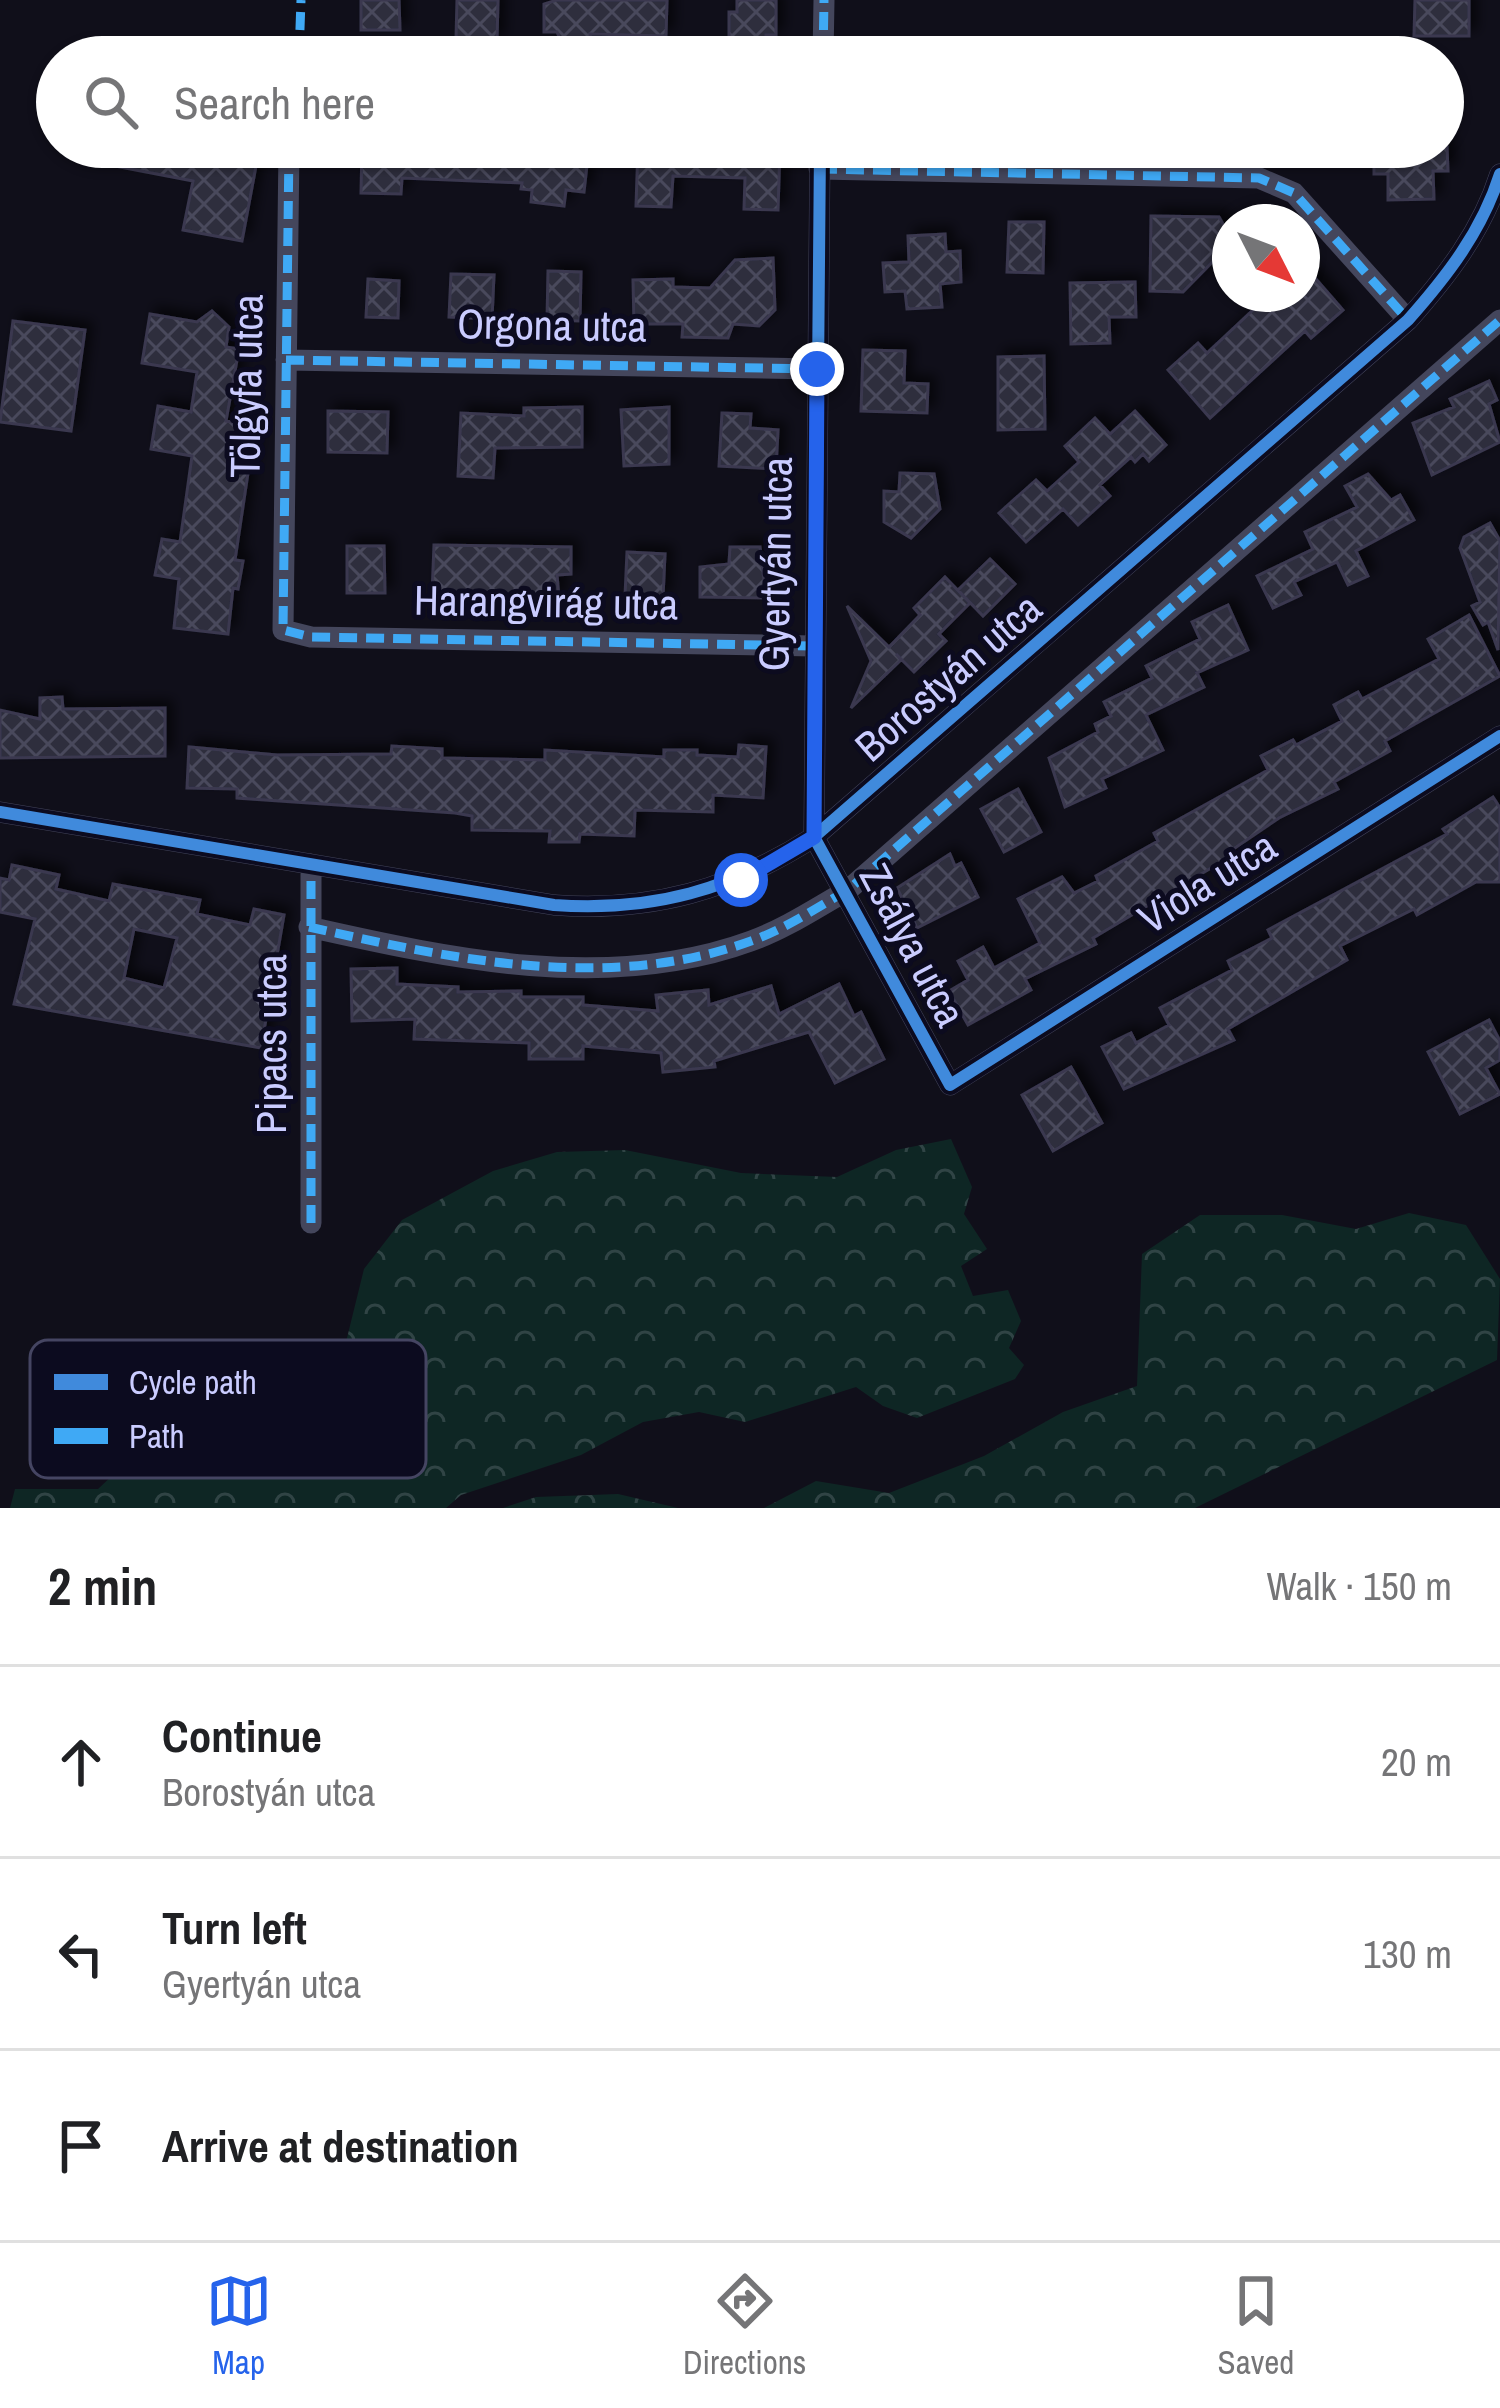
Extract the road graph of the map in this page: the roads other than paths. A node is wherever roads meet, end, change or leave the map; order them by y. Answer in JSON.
{"nodes":[{"id":1,"x":824,"y":0,"type":"edge"},
{"id":2,"x":823,"y":36,"type":"edge"},
{"id":3,"x":289,"y":168,"type":"edge"},
{"id":4,"x":820,"y":168,"type":"edge"},
{"id":5,"x":1040,"y":168,"type":"edge"},
{"id":6,"x":1500,"y":174,"type":"edge"},
{"id":7,"x":1408,"y":320,"type":"junction"},
{"id":8,"x":1500,"y":320,"type":"edge"},
{"id":9,"x":286,"y":360,"type":"junction"},
{"id":10,"x":817,"y":369,"type":"junction"},
{"id":11,"x":280,"y":626,"type":"joint"},
{"id":12,"x":813,"y":646,"type":"junction"},
{"id":13,"x":1500,"y":736,"type":"edge"},
{"id":14,"x":0,"y":812,"type":"edge"},
{"id":15,"x":814,"y":837,"type":"junction"},
{"id":16,"x":311,"y":864,"type":"junction"},
{"id":17,"x":848,"y":890,"type":"junction"},
{"id":18,"x":309,"y":927,"type":"junction"},
{"id":19,"x":950,"y":1085,"type":"joint"},
{"id":20,"x":311,"y":1223,"type":"dead end"}],
"edges":[{"from":1,"to":2,"type":"street"},
{"from":3,"to":9,"type":"street","name":"Tölgyfa utca"},
{"from":4,"to":10,"type":"street","name":"Gyertyán utca"},
{"from":5,"to":7,"type":"street"},
{"from":6,"to":7,"type":"street","name":"Borostyán utca"},
{"from":7,"to":15,"type":"street","name":"Borostyán utca"},
{"from":8,"to":17,"type":"street"},
{"from":9,"to":10,"type":"street","name":"Orgona utca"},
{"from":9,"to":11,"type":"street","name":"Tölgyfa utca"},
{"from":10,"to":12,"type":"street","name":"Gyertyán utca"},
{"from":11,"to":12,"type":"street","name":"Harangvirág utca"},
{"from":12,"to":15,"type":"street","name":"Gyertyán utca"},
{"from":13,"to":19,"type":"street","name":"Viola utca"},
{"from":14,"to":16,"type":"street","name":"Borostyán utca"},
{"from":15,"to":16,"type":"street","name":"Borostyán utca"},
{"from":15,"to":17,"type":"street","name":"Zsálya utca"},
{"from":16,"to":18,"type":"street","name":"Pipacs utca"},
{"from":17,"to":18,"type":"street"},
{"from":17,"to":19,"type":"street","name":"Zsálya utca"},
{"from":18,"to":20,"type":"street","name":"Pipacs utca"}]}
